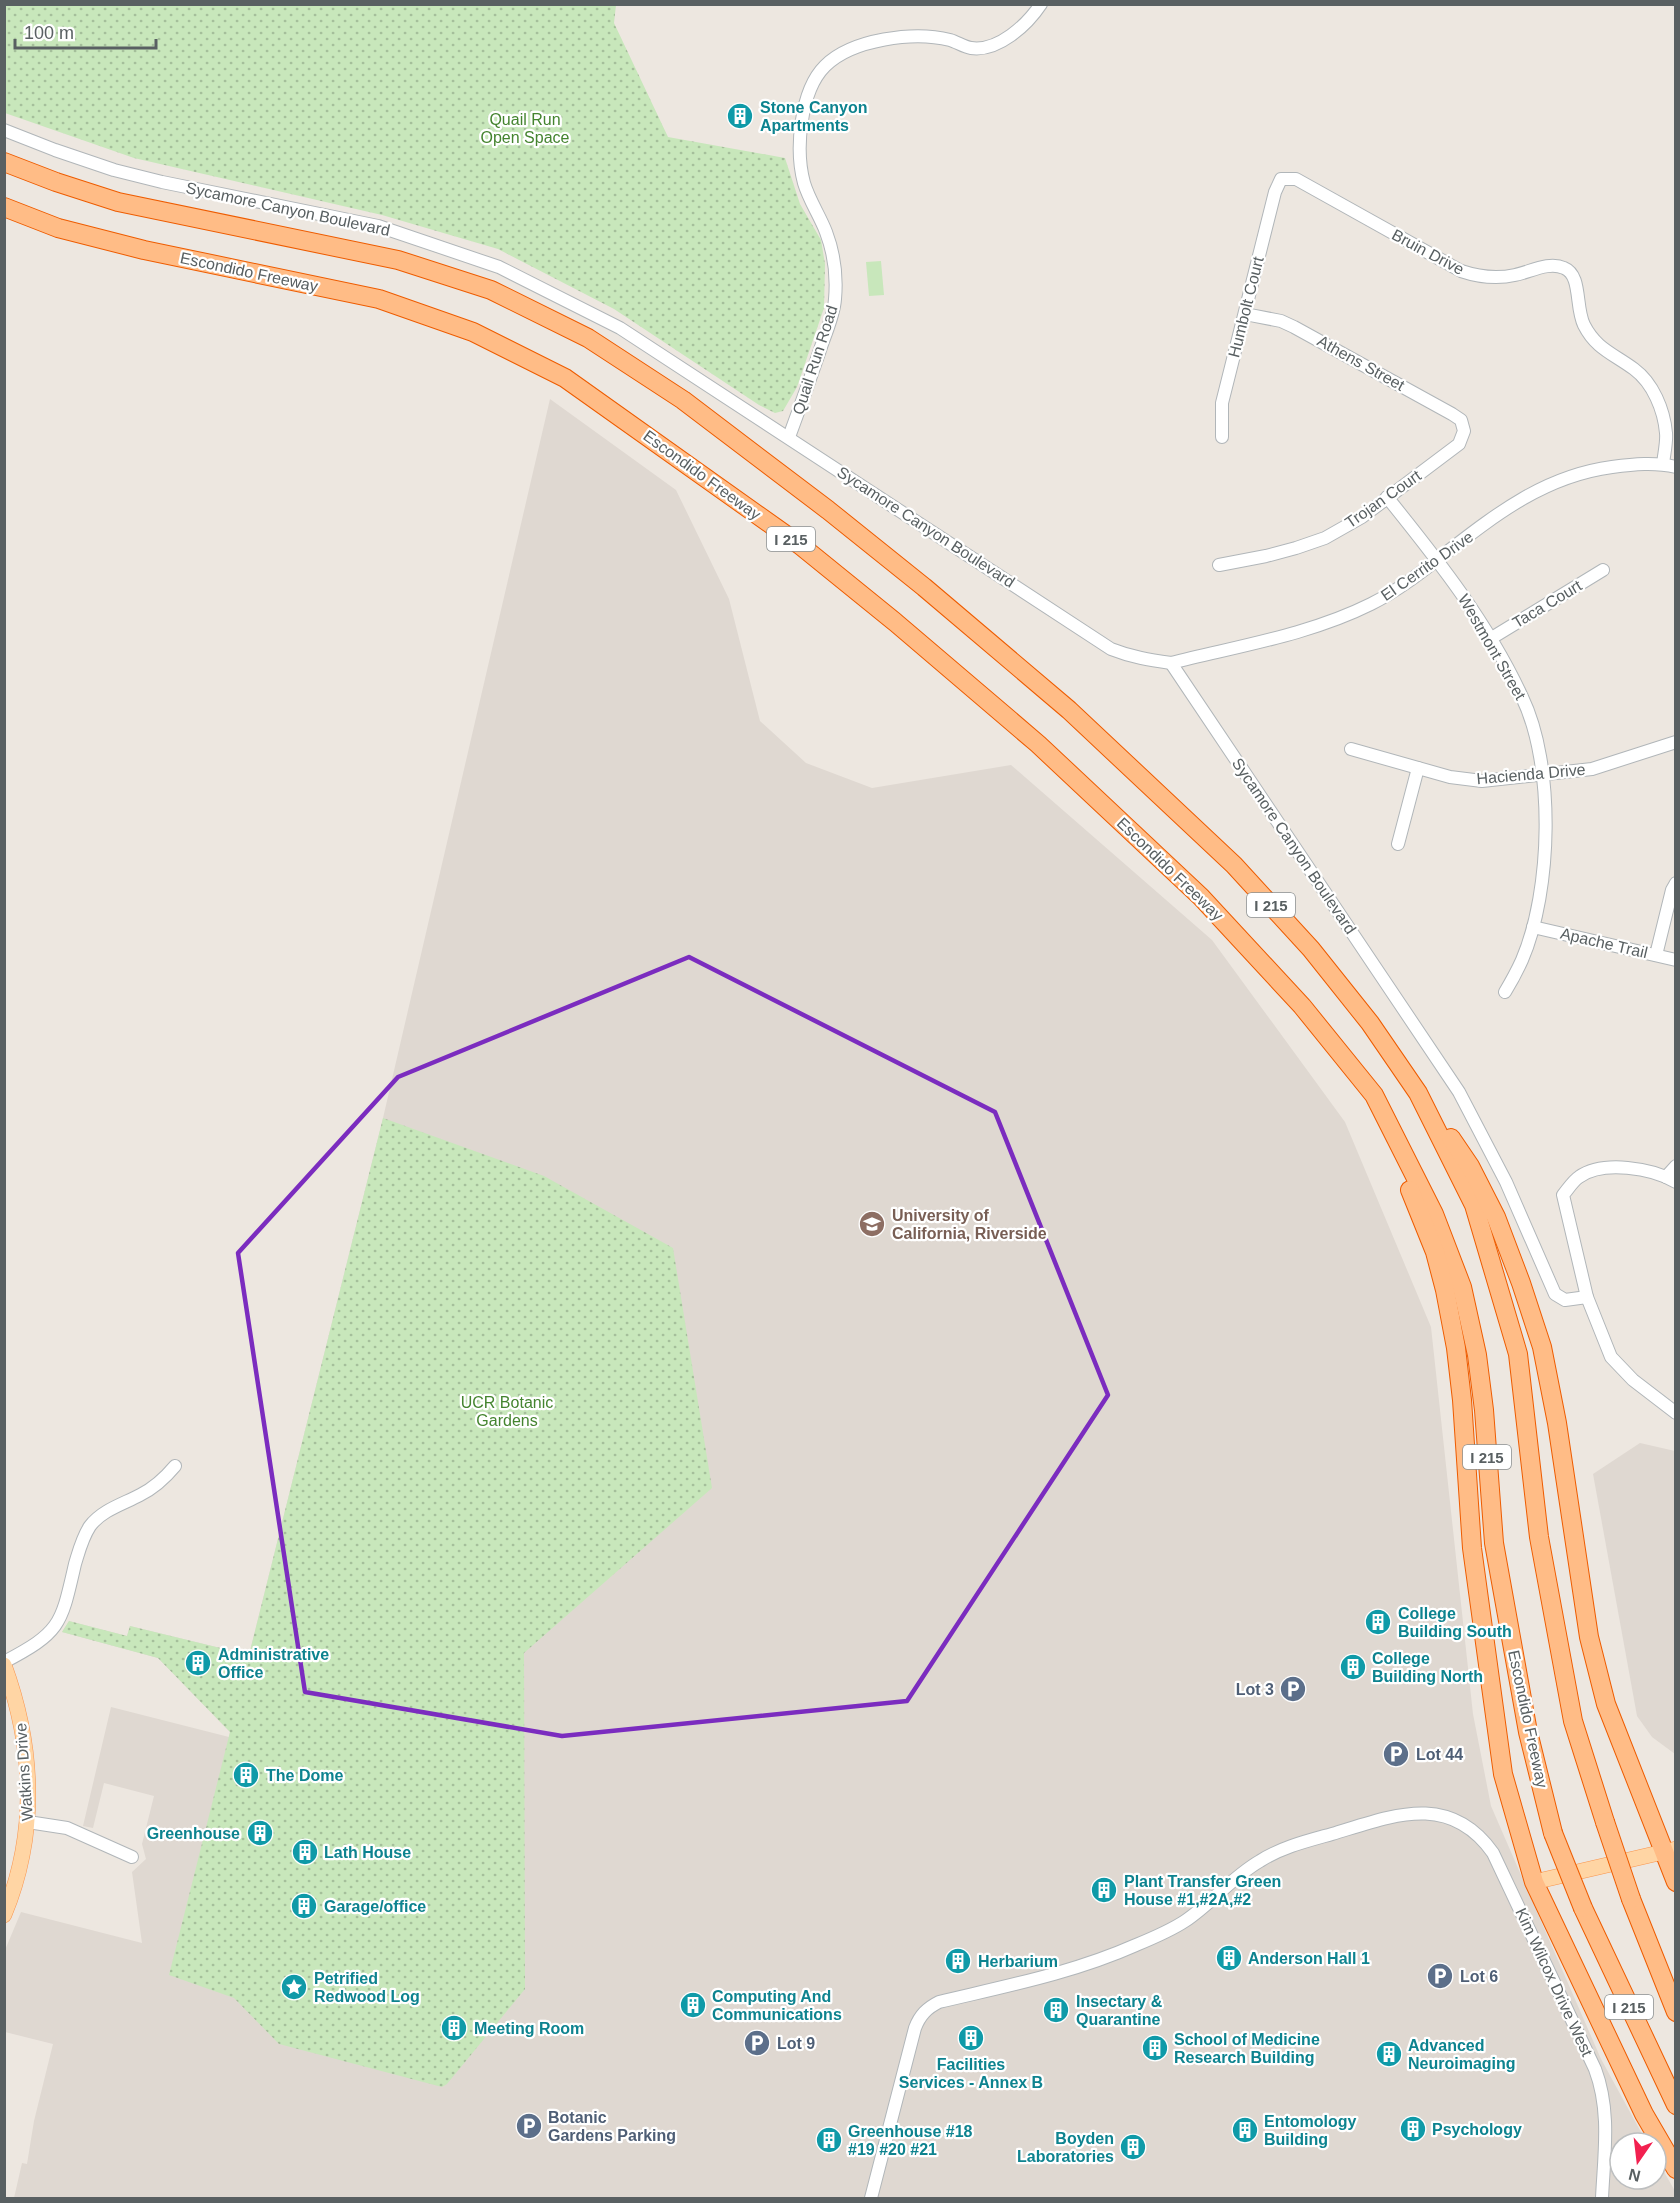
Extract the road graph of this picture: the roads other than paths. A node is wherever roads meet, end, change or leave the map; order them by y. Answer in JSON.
{"nodes":[{"id":1,"x":1041,"y":4,"type":"edge"},
{"id":2,"x":4,"y":130,"type":"edge"},
{"id":3,"x":4,"y":162,"type":"edge"},
{"id":4,"x":1281,"y":179,"type":"joint"},
{"id":5,"x":4,"y":207,"type":"edge"},
{"id":6,"x":4,"y":220,"type":"edge"},
{"id":7,"x":58,"y":228,"type":"junction"},
{"id":8,"x":1245,"y":314,"type":"junction"},
{"id":9,"x":1464,"y":431,"type":"joint"},
{"id":10,"x":789,"y":437,"type":"junction"},
{"id":11,"x":1222,"y":438,"type":"dead end"},
{"id":12,"x":1663,"y":464,"type":"junction"},
{"id":13,"x":1676,"y":467,"type":"edge"},
{"id":14,"x":1387,"y":497,"type":"junction"},
{"id":15,"x":1438,"y":560,"type":"junction"},
{"id":16,"x":1219,"y":565,"type":"dead end"},
{"id":17,"x":1603,"y":570,"type":"dead end"},
{"id":18,"x":1490,"y":639,"type":"junction"},
{"id":19,"x":1171,"y":663,"type":"junction"},
{"id":20,"x":1676,"y":742,"type":"edge"},
{"id":21,"x":1351,"y":749,"type":"dead end"},
{"id":22,"x":1418,"y":768,"type":"junction"},
{"id":23,"x":1544,"y":776,"type":"junction"},
{"id":24,"x":1398,"y":844,"type":"dead end"},
{"id":25,"x":1676,"y":883,"type":"edge"},
{"id":26,"x":1533,"y":927,"type":"junction"},
{"id":27,"x":1656,"y":955,"type":"junction"},
{"id":28,"x":1676,"y":960,"type":"edge"},
{"id":29,"x":1506,"y":993,"type":"dead end"},
{"id":30,"x":1418,"y":1093,"type":"junction"},
{"id":31,"x":1374,"y":1095,"type":"junction"},
{"id":32,"x":1676,"y":1167,"type":"edge"},
{"id":33,"x":1671,"y":1179,"type":"edge"},
{"id":34,"x":1587,"y":1297,"type":"junction"},
{"id":35,"x":1676,"y":1413,"type":"edge"},
{"id":36,"x":175,"y":1466,"type":"dead end"},
{"id":37,"x":4,"y":1663,"type":"edge"},
{"id":38,"x":28,"y":1822,"type":"junction"},
{"id":39,"x":1670,"y":1849,"type":"edge"},
{"id":40,"x":132,"y":1857,"type":"dead end"},
{"id":41,"x":1534,"y":1882,"type":"junction"},
{"id":42,"x":1676,"y":1882,"type":"edge"},
{"id":43,"x":4,"y":1915,"type":"edge"},
{"id":44,"x":1676,"y":2012,"type":"edge"},
{"id":45,"x":1676,"y":2105,"type":"edge"},
{"id":46,"x":1676,"y":2169,"type":"edge"},
{"id":47,"x":1603,"y":2196,"type":"edge"},
{"id":48,"x":871,"y":2199,"type":"edge"}],
"edges":[{"from":1,"to":10,"type":"street","name":"Quail Run Road"},
{"from":2,"to":10,"type":"street","name":"Sycamore Canyon Boulevard"},
{"from":3,"to":30,"type":"highway","number":"I 215"},
{"from":4,"to":8,"type":"street","name":"Humbolt Court"},
{"from":4,"to":12,"type":"street","name":"Bruin Drive"},
{"from":5,"to":7,"type":"highway","name":"Escondido Freeway","number":"I 215"},
{"from":6,"to":7,"type":"highway"},
{"from":7,"to":31,"type":"highway","name":"Escondido Freeway","number":"I 215"},
{"from":8,"to":9,"type":"street","name":"Athens Street"},
{"from":8,"to":11,"type":"street","name":"Humbolt Court"},
{"from":9,"to":14,"type":"street","name":"Trojan Court"},
{"from":10,"to":19,"type":"street","name":"Sycamore Canyon Boulevard"},
{"from":12,"to":13,"type":"street","name":"El Cerrito Drive"},
{"from":12,"to":15,"type":"street","name":"El Cerrito Drive"},
{"from":14,"to":15,"type":"street","name":"Westmont Street"},
{"from":14,"to":16,"type":"street","name":"Trojan Court"},
{"from":15,"to":18,"type":"street","name":"Westmont Street"},
{"from":15,"to":19,"type":"street","name":"El Cerrito Drive"},
{"from":17,"to":18,"type":"street","name":"Taca Court"},
{"from":18,"to":23,"type":"street","name":"Westmont Street"},
{"from":19,"to":34,"type":"street","name":"Sycamore Canyon Boulevard"},
{"from":20,"to":23,"type":"street","name":"Hacienda Drive"},
{"from":21,"to":22,"type":"street","name":"Hacienda Drive"},
{"from":22,"to":23,"type":"street","name":"Hacienda Drive"},
{"from":22,"to":24,"type":"street"},
{"from":23,"to":26,"type":"street","name":"Westmont Street"},
{"from":25,"to":27,"type":"street"},
{"from":26,"to":27,"type":"street","name":"Apache Trail"},
{"from":26,"to":29,"type":"street","name":"Westmont Street"},
{"from":27,"to":28,"type":"street","name":"Apache Trail"},
{"from":30,"to":39,"type":"highway"},
{"from":30,"to":44,"type":"highway","number":"I 215","bridge":true},
{"from":31,"to":41,"type":"highway"},
{"from":31,"to":45,"type":"highway","name":"Escondido Freeway","number":"I 215","bridge":true},
{"from":32,"to":33,"type":"street"},
{"from":33,"to":34,"type":"street"},
{"from":34,"to":35,"type":"street"},
{"from":36,"to":37,"type":"street"},
{"from":37,"to":38,"type":"main road","name":"Watkins Drive"},
{"from":38,"to":40,"type":"street"},
{"from":38,"to":43,"type":"main road","name":"Watkins Drive"},
{"from":39,"to":41,"type":"main road"},
{"from":39,"to":42,"type":"highway"},
{"from":41,"to":46,"type":"highway"},
{"from":47,"to":48,"type":"street","name":"Kim Wilcox Drive West"}]}
